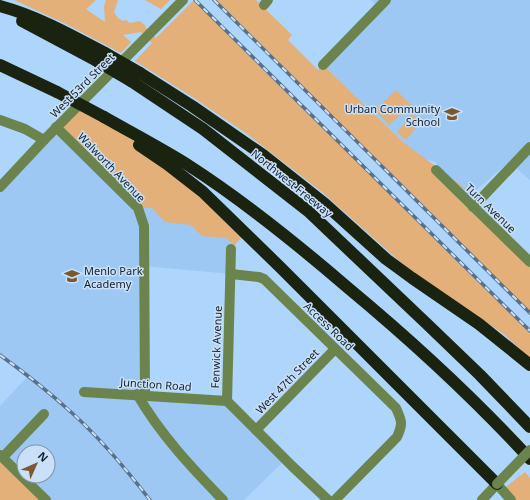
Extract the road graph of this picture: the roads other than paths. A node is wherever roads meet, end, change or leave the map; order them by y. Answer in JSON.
{"nodes":[{"id":1,"x":183,"y":0,"type":"edge"},
{"id":2,"x":386,"y":0,"type":"edge"},
{"id":3,"x":0,"y":6,"type":"edge"},
{"id":4,"x":0,"y":10,"type":"edge"},
{"id":5,"x":101,"y":57,"type":"junction"},
{"id":6,"x":0,"y":65,"type":"edge"},
{"id":7,"x":323,"y":65,"type":"dead end"},
{"id":8,"x":135,"y":77,"type":"junction"},
{"id":9,"x":107,"y":119,"type":"junction"},
{"id":10,"x":0,"y":120,"type":"edge"},
{"id":11,"x":56,"y":127,"type":"junction"},
{"id":12,"x":44,"y":140,"type":"junction"},
{"id":13,"x":530,"y":147,"type":"edge"},
{"id":14,"x":436,"y":170,"type":"dead end"},
{"id":15,"x":0,"y":187,"type":"edge"},
{"id":16,"x":473,"y":207,"type":"junction"},
{"id":17,"x":231,"y":249,"type":"dead end"},
{"id":18,"x":530,"y":262,"type":"edge"},
{"id":19,"x":231,"y":274,"type":"junction"},
{"id":20,"x":335,"y":349,"type":"junction"},
{"id":21,"x":530,"y":365,"type":"edge"},
{"id":22,"x":84,"y":392,"type":"dead end"},
{"id":23,"x":141,"y":395,"type":"junction"},
{"id":24,"x":227,"y":401,"type":"junction"},
{"id":25,"x":44,"y":414,"type":"dead end"},
{"id":26,"x":530,"y":427,"type":"edge"},
{"id":27,"x":256,"y":430,"type":"junction"},
{"id":28,"x":530,"y":450,"type":"edge"},
{"id":29,"x":1,"y":456,"type":"edge"},
{"id":30,"x":530,"y":459,"type":"edge"},
{"id":31,"x":497,"y":484,"type":"junction"},
{"id":32,"x":46,"y":500,"type":"edge"},
{"id":33,"x":223,"y":500,"type":"edge"},
{"id":34,"x":328,"y":500,"type":"edge"},
{"id":35,"x":335,"y":500,"type":"edge"},
{"id":36,"x":482,"y":500,"type":"edge"},
{"id":37,"x":511,"y":500,"type":"edge"}],
"edges":[{"from":1,"to":11,"type":"street","name":"West 53rd Street"},
{"from":2,"to":7,"type":"street"},
{"from":3,"to":5,"type":"highway"},
{"from":4,"to":5,"type":"highway","name":"Northwest Freeway"},
{"from":5,"to":8,"type":"highway","name":"Northwest Freeway","bridge":true},
{"from":6,"to":9,"type":"highway","bridge":true},
{"from":8,"to":21,"type":"highway"},
{"from":8,"to":26,"type":"highway","name":"Northwest Freeway"},
{"from":9,"to":30,"type":"highway"},
{"from":9,"to":31,"type":"highway"},
{"from":10,"to":12,"type":"street"},
{"from":11,"to":12,"type":"street","name":"West 53rd Street"},
{"from":11,"to":23,"type":"street","name":"Walworth Avenue"},
{"from":12,"to":15,"type":"street","name":"West 53rd Street"},
{"from":13,"to":16,"type":"street"},
{"from":14,"to":16,"type":"street","name":"Turn Avenue"},
{"from":16,"to":18,"type":"street","name":"Turn Avenue"},
{"from":17,"to":19,"type":"street","name":"Fenwick Avenue"},
{"from":19,"to":20,"type":"street","name":"Access Road"},
{"from":19,"to":24,"type":"street","name":"Fenwick Avenue"},
{"from":20,"to":27,"type":"street","name":"West 47th Street"},
{"from":20,"to":35,"type":"street","name":"Access Road"},
{"from":22,"to":23,"type":"street","name":"Junction Road"},
{"from":23,"to":24,"type":"street","name":"Junction Road"},
{"from":23,"to":33,"type":"street","name":"Walworth Avenue"},
{"from":24,"to":27,"type":"street","name":"Fenwick Avenue"},
{"from":25,"to":29,"type":"street"},
{"from":27,"to":34,"type":"street","name":"Fenwick Avenue"},
{"from":28,"to":31,"type":"street","bridge":true},
{"from":29,"to":32,"type":"street"},
{"from":31,"to":36,"type":"street"},
{"from":31,"to":37,"type":"street"}]}
